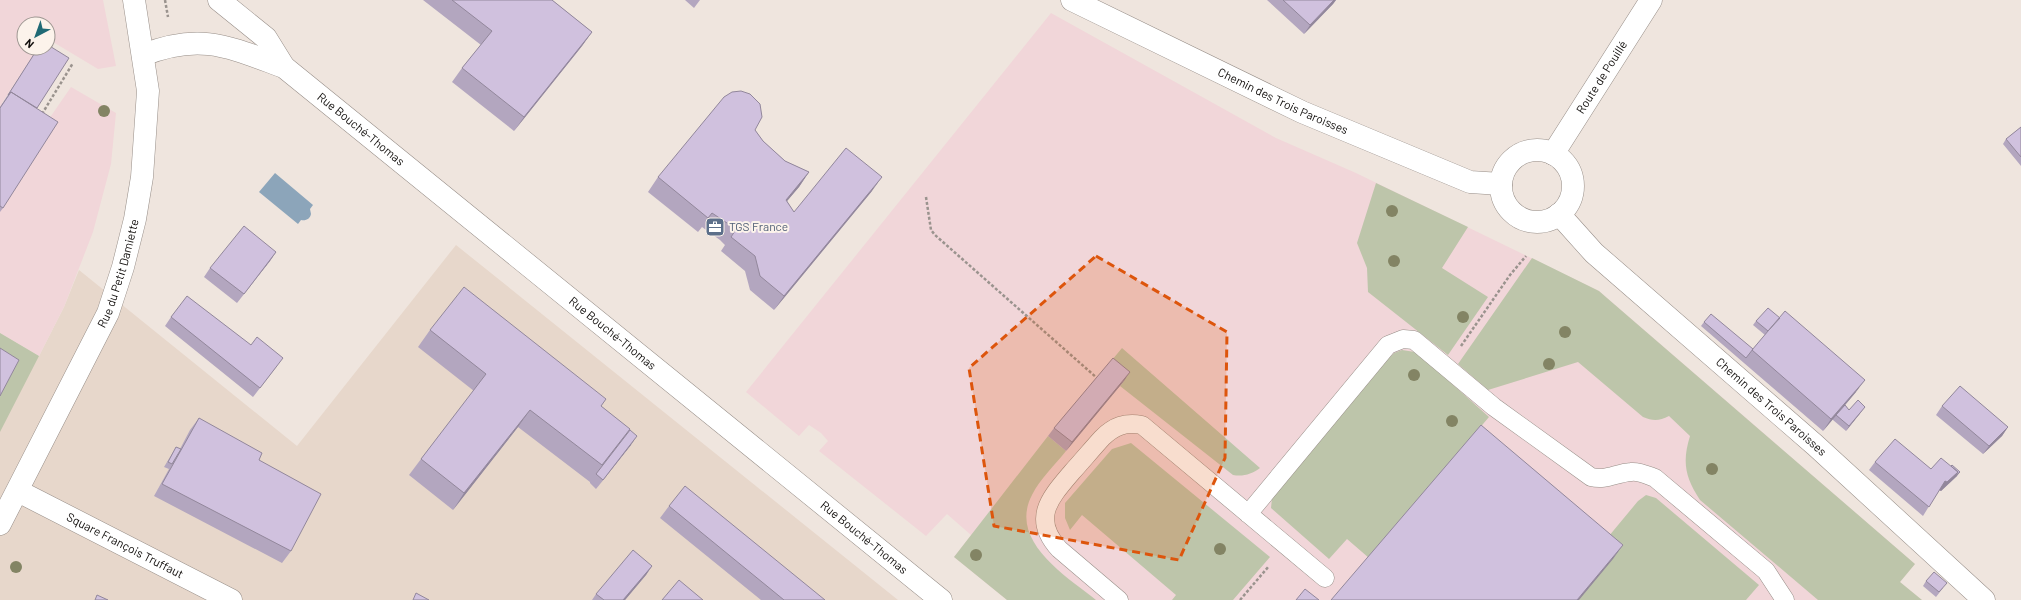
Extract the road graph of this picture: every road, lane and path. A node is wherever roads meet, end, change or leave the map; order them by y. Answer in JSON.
{"nodes":[{"id":1,"x":134,"y":0,"type":"edge"},
{"id":2,"x":165,"y":0,"type":"edge"},
{"id":3,"x":219,"y":0,"type":"edge"},
{"id":4,"x":1072,"y":0,"type":"edge"},
{"id":5,"x":1651,"y":0,"type":"edge"},
{"id":6,"x":168,"y":17,"type":"dead end"},
{"id":7,"x":143,"y":55,"type":"junction"},
{"id":8,"x":73,"y":63,"type":"dead end"},
{"id":9,"x":284,"y":67,"type":"junction"},
{"id":10,"x":38,"y":119,"type":"edge"},
{"id":11,"x":1554,"y":154,"type":"junction"},
{"id":12,"x":1501,"y":184,"type":"junction"},
{"id":13,"x":926,"y":197,"type":"dead end"},
{"id":14,"x":1559,"y":214,"type":"junction"},
{"id":15,"x":1526,"y":256,"type":"dead end"},
{"id":16,"x":1447,"y":366,"type":"junction"},
{"id":17,"x":1097,"y":378,"type":"edge"},
{"id":18,"x":18,"y":491,"type":"junction"},
{"id":19,"x":1248,"y":514,"type":"junction"},
{"id":20,"x":0,"y":524,"type":"edge"},
{"id":21,"x":1287,"y":546,"type":"junction"},
{"id":22,"x":1325,"y":578,"type":"dead end"},
{"id":23,"x":231,"y":600,"type":"edge"},
{"id":24,"x":941,"y":600,"type":"edge"},
{"id":25,"x":1119,"y":600,"type":"edge"},
{"id":26,"x":1240,"y":600,"type":"edge"},
{"id":27,"x":1786,"y":600,"type":"edge"},
{"id":28,"x":1984,"y":600,"type":"edge"}],
"edges":[{"from":1,"to":7,"type":"street","name":"Rue du Petit Damiette"},
{"from":2,"to":6,"type":"path"},
{"from":3,"to":9,"type":"street","name":"Rue Bouché-Thomas"},
{"from":4,"to":12,"type":"street","name":"Chemin des Trois Paroisses"},
{"from":5,"to":11,"type":"street","name":"Route de Pouillé"},
{"from":7,"to":9,"type":"street","name":"Rue Bouché-Thomas"},
{"from":7,"to":18,"type":"street","name":"Rue du Petit Damiette"},
{"from":8,"to":10,"type":"path"},
{"from":9,"to":24,"type":"street","name":"Rue Bouché-Thomas"},
{"from":11,"to":12,"type":"street"},
{"from":11,"to":14,"type":"street"},
{"from":12,"to":14,"type":"street"},
{"from":13,"to":17,"type":"path"},
{"from":14,"to":28,"type":"street","name":"Chemin des Trois Paroisses"},
{"from":15,"to":16,"type":"path"},
{"from":16,"to":19,"type":"lane"},
{"from":16,"to":27,"type":"lane"},
{"from":18,"to":20,"type":"street","name":"Rue du Petit Damiette"},
{"from":18,"to":23,"type":"street","name":"Square François Truffaut"},
{"from":19,"to":21,"type":"lane"},
{"from":19,"to":25,"type":"lane"},
{"from":21,"to":22,"type":"lane"},
{"from":21,"to":26,"type":"path"}]}
